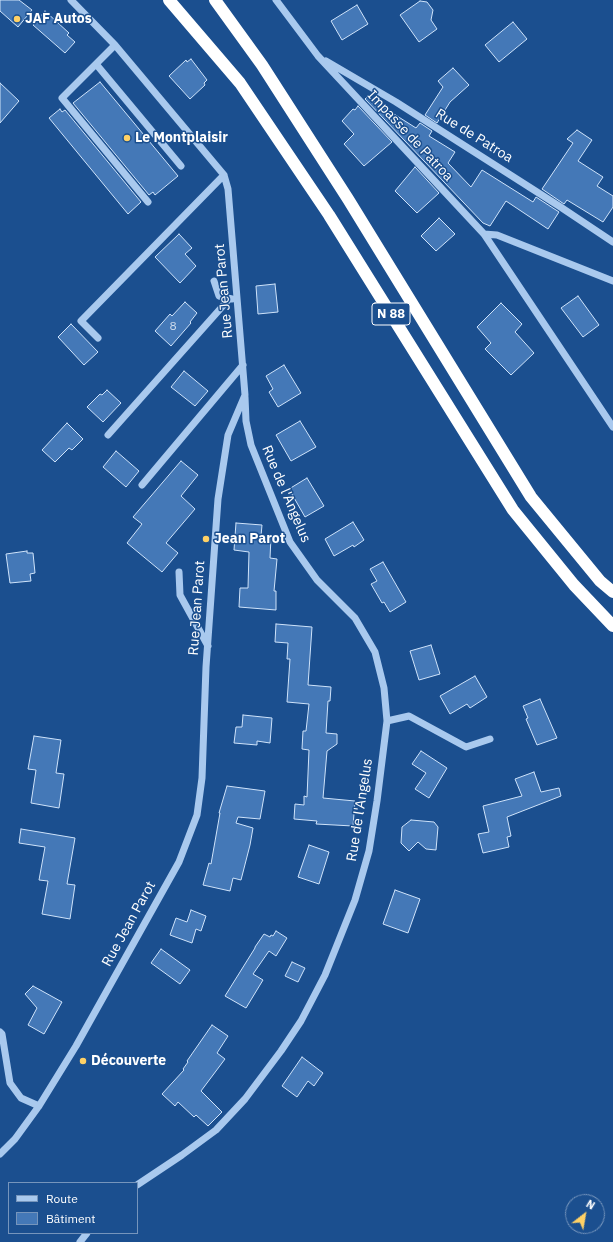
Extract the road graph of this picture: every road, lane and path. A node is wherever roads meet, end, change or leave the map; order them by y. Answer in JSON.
{"nodes":[{"id":1,"x":70,"y":0,"type":"edge"},
{"id":2,"x":169,"y":0,"type":"edge"},
{"id":3,"x":215,"y":0,"type":"edge"},
{"id":4,"x":286,"y":0,"type":"edge"},
{"id":5,"x":278,"y":2,"type":"edge"},
{"id":6,"x":115,"y":45,"type":"junction"},
{"id":7,"x":318,"y":56,"type":"junction"},
{"id":8,"x":96,"y":64,"type":"junction"},
{"id":9,"x":181,"y":166,"type":"dead end"},
{"id":10,"x":224,"y":175,"type":"junction"},
{"id":11,"x":148,"y":202,"type":"dead end"},
{"id":12,"x":484,"y":234,"type":"junction"},
{"id":13,"x":613,"y":242,"type":"edge"},
{"id":14,"x":214,"y":281,"type":"dead end"},
{"id":15,"x":613,"y":281,"type":"edge"},
{"id":16,"x":229,"y":299,"type":"junction"},
{"id":17,"x":238,"y":301,"type":"junction"},
{"id":18,"x":98,"y":338,"type":"dead end"},
{"id":19,"x":243,"y":365,"type":"junction"},
{"id":20,"x":245,"y":395,"type":"junction"},
{"id":21,"x":613,"y":427,"type":"edge"},
{"id":22,"x":108,"y":434,"type":"dead end"},
{"id":23,"x":142,"y":485,"type":"dead end"},
{"id":24,"x":179,"y":572,"type":"dead end"},
{"id":25,"x":613,"y":592,"type":"edge"},
{"id":26,"x":613,"y":626,"type":"edge"},
{"id":27,"x":208,"y":646,"type":"junction"},
{"id":28,"x":387,"y":720,"type":"junction"},
{"id":29,"x":490,"y":739,"type":"dead end"},
{"id":30,"x":0,"y":1032,"type":"edge"},
{"id":31,"x":39,"y":1106,"type":"junction"},
{"id":32,"x":0,"y":1154,"type":"edge"},
{"id":33,"x":138,"y":1184,"type":"edge"},
{"id":34,"x":86,"y":1234,"type":"edge"},
{"id":35,"x":80,"y":1242,"type":"edge"}],
"edges":[{"from":1,"to":6,"type":"street","name":"Rue Jean Parot"},
{"from":2,"to":26,"type":"highway","number":"N 88"},
{"from":3,"to":25,"type":"highway","number":"N 88"},
{"from":4,"to":5,"type":"street"},
{"from":5,"to":7,"type":"street","name":"Impasse de Patroa"},
{"from":6,"to":8,"type":"street"},
{"from":6,"to":10,"type":"street","name":"Rue Jean Parot"},
{"from":7,"to":12,"type":"street","name":"Impasse de Patroa"},
{"from":7,"to":13,"type":"street","name":"Rue de Patroa"},
{"from":8,"to":9,"type":"street"},
{"from":8,"to":11,"type":"street"},
{"from":10,"to":17,"type":"street","name":"Rue Jean Parot"},
{"from":10,"to":18,"type":"street"},
{"from":12,"to":15,"type":"street"},
{"from":12,"to":21,"type":"street","name":"Impasse de Patroa"},
{"from":14,"to":16,"type":"street"},
{"from":16,"to":17,"type":"street"},
{"from":16,"to":22,"type":"street"},
{"from":17,"to":19,"type":"street","name":"Rue Jean Parot"},
{"from":19,"to":20,"type":"street","name":"Rue Jean Parot"},
{"from":19,"to":23,"type":"street"},
{"from":20,"to":27,"type":"street","name":"Rue Jean Parot"},
{"from":20,"to":28,"type":"street","name":"Rue de l'Angelus"},
{"from":24,"to":27,"type":"street"},
{"from":27,"to":31,"type":"street","name":"Rue Jean Parot"},
{"from":28,"to":29,"type":"street"},
{"from":28,"to":33,"type":"street","name":"Rue de l'Angelus"},
{"from":30,"to":31,"type":"street"},
{"from":31,"to":32,"type":"street","name":"Rue Jean Parot"},
{"from":34,"to":35,"type":"street"}]}
